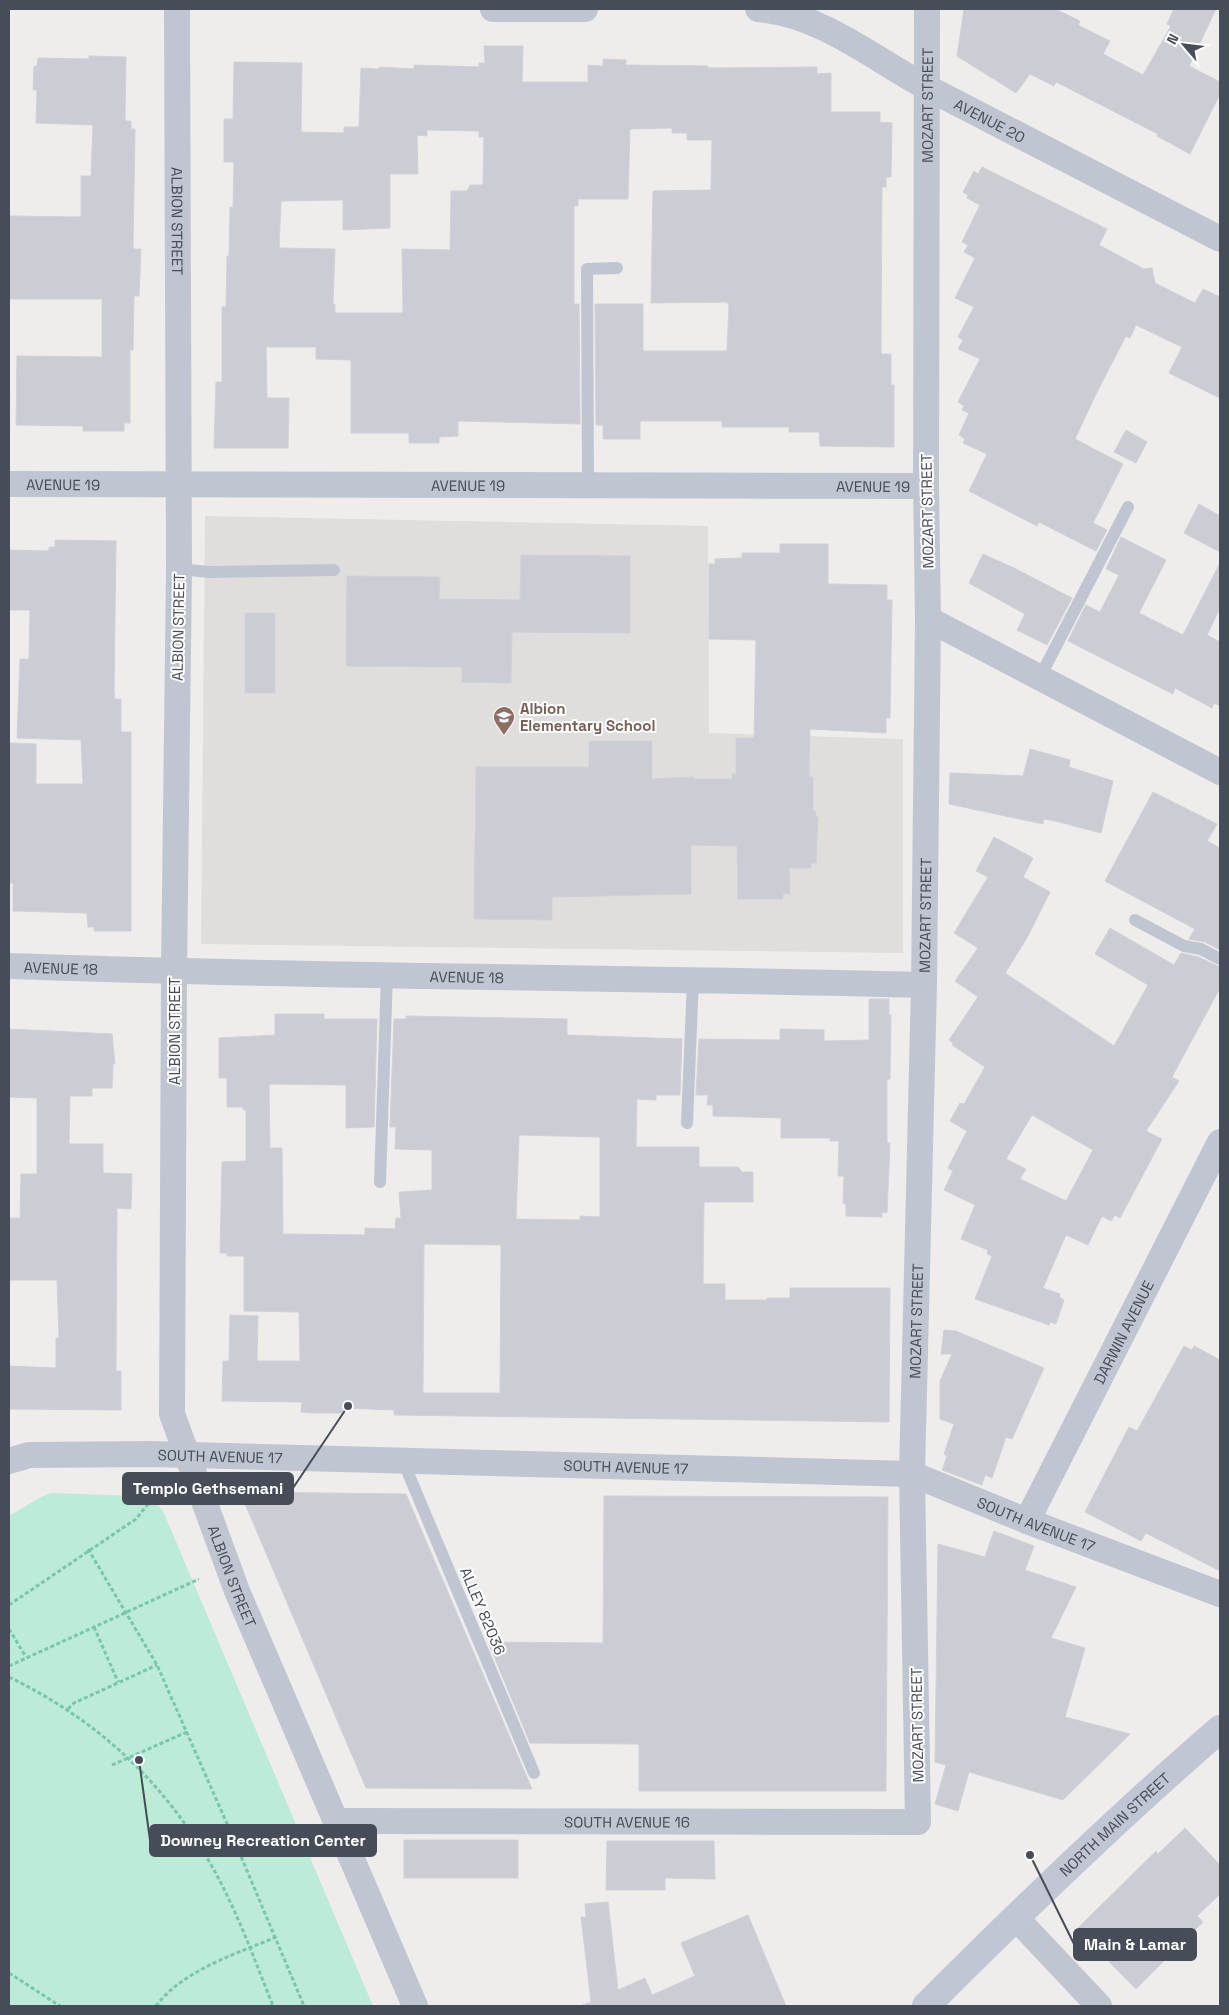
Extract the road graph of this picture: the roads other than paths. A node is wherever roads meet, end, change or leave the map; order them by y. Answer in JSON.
{"nodes":[{"id":1,"x":177,"y":9,"type":"edge"},
{"id":2,"x":493,"y":9,"type":"edge"},
{"id":3,"x":586,"y":9,"type":"edge"},
{"id":4,"x":758,"y":9,"type":"edge"},
{"id":5,"x":927,"y":9,"type":"edge"},
{"id":6,"x":926,"y":86,"type":"junction"},
{"id":7,"x":1220,"y":239,"type":"edge"},
{"id":8,"x":617,"y":268,"type":"dead end"},
{"id":9,"x":9,"y":484,"type":"edge"},
{"id":10,"x":178,"y":486,"type":"junction"},
{"id":11,"x":588,"y":486,"type":"junction"},
{"id":12,"x":926,"y":486,"type":"junction"},
{"id":13,"x":1128,"y":507,"type":"dead end"},
{"id":14,"x":179,"y":569,"type":"junction"},
{"id":15,"x":334,"y":570,"type":"dead end"},
{"id":16,"x":928,"y":619,"type":"junction"},
{"id":17,"x":1040,"y":677,"type":"junction"},
{"id":18,"x":1220,"y":772,"type":"edge"},
{"id":19,"x":1135,"y":920,"type":"dead end"},
{"id":20,"x":1220,"y":959,"type":"edge"},
{"id":21,"x":9,"y":966,"type":"edge"},
{"id":22,"x":174,"y":972,"type":"junction"},
{"id":23,"x":386,"y":975,"type":"junction"},
{"id":24,"x":693,"y":979,"type":"junction"},
{"id":25,"x":924,"y":985,"type":"junction"},
{"id":26,"x":687,"y":1123,"type":"dead end"},
{"id":27,"x":1220,"y":1142,"type":"edge"},
{"id":28,"x":380,"y":1182,"type":"dead end"},
{"id":29,"x":187,"y":1456,"type":"junction"},
{"id":30,"x":9,"y":1462,"type":"edge"},
{"id":31,"x":403,"y":1462,"type":"junction"},
{"id":32,"x":912,"y":1474,"type":"junction"},
{"id":33,"x":1027,"y":1521,"type":"junction"},
{"id":34,"x":1220,"y":1594,"type":"edge"},
{"id":35,"x":1220,"y":1729,"type":"edge"},
{"id":36,"x":534,"y":1773,"type":"dead end"},
{"id":37,"x":337,"y":1821,"type":"junction"},
{"id":38,"x":918,"y":1822,"type":"joint"},
{"id":39,"x":1015,"y":1918,"type":"junction"},
{"id":40,"x":415,"y":2006,"type":"edge"},
{"id":41,"x":926,"y":2006,"type":"edge"},
{"id":42,"x":1099,"y":2006,"type":"edge"}],
"edges":[{"from":1,"to":10,"type":"street","name":"ALBION STREET"},
{"from":2,"to":3,"type":"street"},
{"from":4,"to":6,"type":"street","name":"AVENUE 20"},
{"from":5,"to":6,"type":"street","name":"MOZART STREET"},
{"from":6,"to":7,"type":"street","name":"AVENUE 20"},
{"from":6,"to":12,"type":"street","name":"MOZART STREET"},
{"from":8,"to":11,"type":"lane"},
{"from":9,"to":10,"type":"street","name":"AVENUE 19"},
{"from":10,"to":11,"type":"street","name":"AVENUE 19"},
{"from":10,"to":14,"type":"street","name":"ALBION STREET"},
{"from":11,"to":12,"type":"street","name":"AVENUE 19"},
{"from":12,"to":16,"type":"street","name":"MOZART STREET"},
{"from":13,"to":17,"type":"lane"},
{"from":14,"to":15,"type":"lane"},
{"from":14,"to":22,"type":"street","name":"ALBION STREET"},
{"from":16,"to":17,"type":"street"},
{"from":16,"to":25,"type":"street","name":"MOZART STREET"},
{"from":17,"to":18,"type":"street"},
{"from":19,"to":20,"type":"lane"},
{"from":21,"to":22,"type":"street","name":"AVENUE 18"},
{"from":22,"to":23,"type":"street","name":"AVENUE 18"},
{"from":22,"to":29,"type":"street","name":"ALBION STREET"},
{"from":23,"to":24,"type":"street","name":"AVENUE 18"},
{"from":23,"to":28,"type":"lane"},
{"from":24,"to":25,"type":"street","name":"AVENUE 18"},
{"from":24,"to":26,"type":"lane"},
{"from":25,"to":32,"type":"street","name":"MOZART STREET"},
{"from":27,"to":33,"type":"street","name":"DARWIN AVENUE"},
{"from":29,"to":30,"type":"street","name":"SOUTH AVENUE 17"},
{"from":29,"to":31,"type":"street","name":"SOUTH AVENUE 17"},
{"from":29,"to":37,"type":"street","name":"ALBION STREET"},
{"from":31,"to":32,"type":"street","name":"SOUTH AVENUE 17"},
{"from":31,"to":36,"type":"lane","name":"ALLEY 82036"},
{"from":32,"to":33,"type":"street","name":"SOUTH AVENUE 17"},
{"from":32,"to":38,"type":"street","name":"MOZART STREET"},
{"from":33,"to":34,"type":"street","name":"SOUTH AVENUE 17"},
{"from":35,"to":39,"type":"main road","name":"NORTH MAIN STREET"},
{"from":37,"to":38,"type":"street","name":"SOUTH AVENUE 16"},
{"from":37,"to":40,"type":"street","name":"ALBION STREET"},
{"from":39,"to":41,"type":"main road","name":"NORTH MAIN STREET"},
{"from":39,"to":42,"type":"street"}]}
